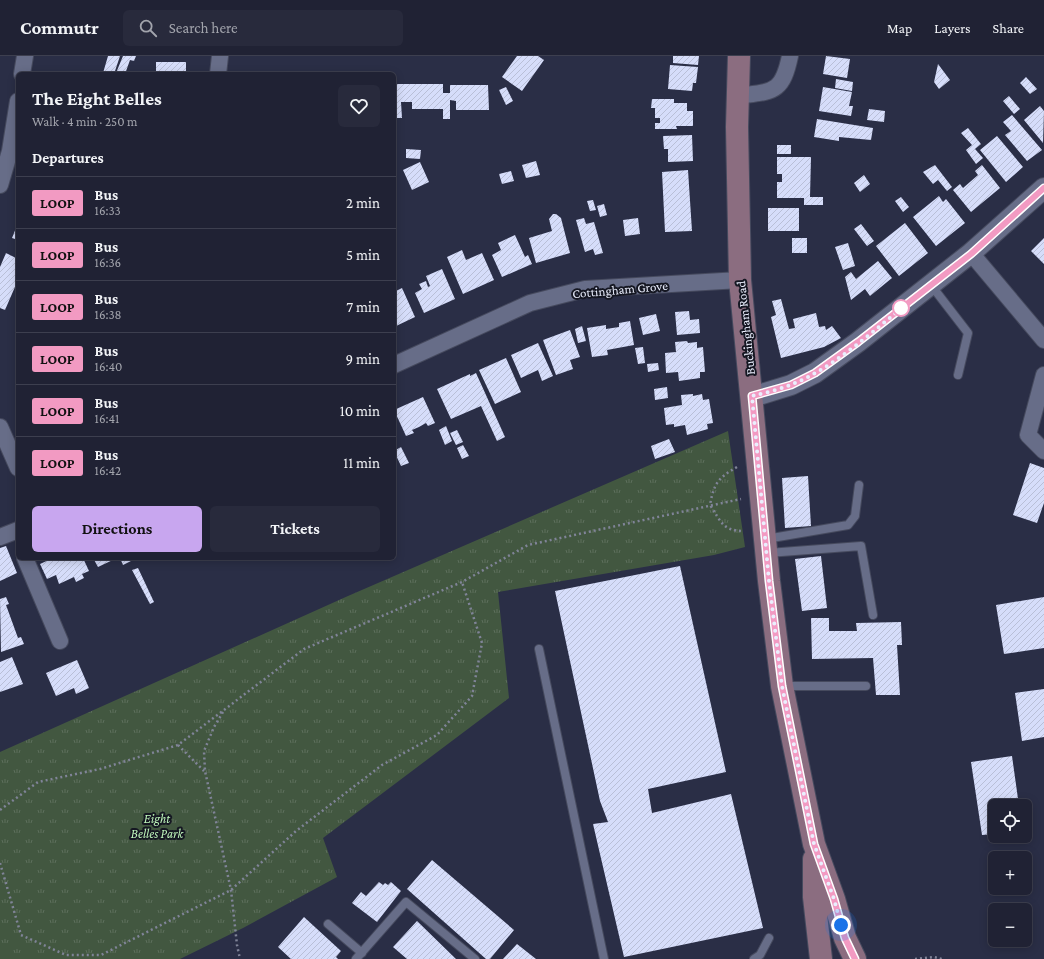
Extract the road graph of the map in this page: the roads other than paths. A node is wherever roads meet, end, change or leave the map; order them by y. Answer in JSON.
{"nodes":[{"id":1,"x":25,"y":56,"type":"edge"},
{"id":2,"x":220,"y":56,"type":"edge"},
{"id":3,"x":739,"y":56,"type":"edge"},
{"id":4,"x":790,"y":56,"type":"edge"},
{"id":5,"x":22,"y":72,"type":"edge"},
{"id":6,"x":218,"y":72,"type":"edge"},
{"id":7,"x":738,"y":96,"type":"junction"},
{"id":8,"x":16,"y":114,"type":"edge"},
{"id":9,"x":0,"y":185,"type":"edge"},
{"id":10,"x":1044,"y":188,"type":"edge"},
{"id":11,"x":971,"y":254,"type":"junction"},
{"id":12,"x":740,"y":280,"type":"junction"},
{"id":13,"x":931,"y":284,"type":"junction"},
{"id":14,"x":1044,"y":340,"type":"edge"},
{"id":15,"x":396,"y":363,"type":"edge"},
{"id":16,"x":1044,"y":375,"type":"edge"},
{"id":17,"x":958,"y":376,"type":"dead end"},
{"id":18,"x":752,"y":396,"type":"junction"},
{"id":19,"x":0,"y":427,"type":"edge"},
{"id":20,"x":1044,"y":451,"type":"edge"},
{"id":21,"x":16,"y":463,"type":"edge"},
{"id":22,"x":859,"y":485,"type":"dead end"},
{"id":23,"x":759,"y":541,"type":"junction"},
{"id":24,"x":26,"y":560,"type":"edge"},
{"id":25,"x":873,"y":615,"type":"dead end"},
{"id":26,"x":60,"y":641,"type":"dead end"},
{"id":27,"x":539,"y":649,"type":"dead end"},
{"id":28,"x":782,"y":686,"type":"junction"},
{"id":29,"x":866,"y":686,"type":"dead end"},
{"id":30,"x":814,"y":844,"type":"junction"},
{"id":31,"x":328,"y":924,"type":"dead end"},
{"id":32,"x":769,"y":938,"type":"dead end"},
{"id":33,"x":359,"y":956,"type":"edge"},
{"id":34,"x":475,"y":959,"type":"edge"},
{"id":35,"x":604,"y":959,"type":"edge"},
{"id":36,"x":754,"y":959,"type":"edge"},
{"id":37,"x":821,"y":959,"type":"edge"},
{"id":38,"x":855,"y":959,"type":"edge"}],
"edges":[{"from":1,"to":5,"type":"street"},
{"from":2,"to":6,"type":"street"},
{"from":3,"to":7,"type":"main road","name":"Buckingham Road"},
{"from":4,"to":7,"type":"street"},
{"from":7,"to":12,"type":"main road","name":"Buckingham Road"},
{"from":8,"to":9,"type":"street"},
{"from":10,"to":11,"type":"street"},
{"from":11,"to":13,"type":"street"},
{"from":11,"to":14,"type":"street"},
{"from":12,"to":15,"type":"street","name":"Cottingham Grove"},
{"from":12,"to":18,"type":"main road","name":"Buckingham Road"},
{"from":13,"to":17,"type":"lane"},
{"from":13,"to":18,"type":"street"},
{"from":16,"to":20,"type":"street"},
{"from":18,"to":23,"type":"main road","name":"Buckingham Road"},
{"from":19,"to":21,"type":"street"},
{"from":22,"to":23,"type":"lane"},
{"from":23,"to":25,"type":"lane"},
{"from":23,"to":28,"type":"main road","name":"Buckingham Road"},
{"from":24,"to":26,"type":"street"},
{"from":27,"to":35,"type":"lane"},
{"from":28,"to":29,"type":"lane"},
{"from":28,"to":30,"type":"main road","name":"Buckingham Road"},
{"from":30,"to":37,"type":"main road","name":"Buckingham Road"},
{"from":30,"to":38,"type":"main road","name":"Buckingham Road"},
{"from":31,"to":33,"type":"lane"},
{"from":32,"to":36,"type":"lane"},
{"from":33,"to":34,"type":"lane"}]}
